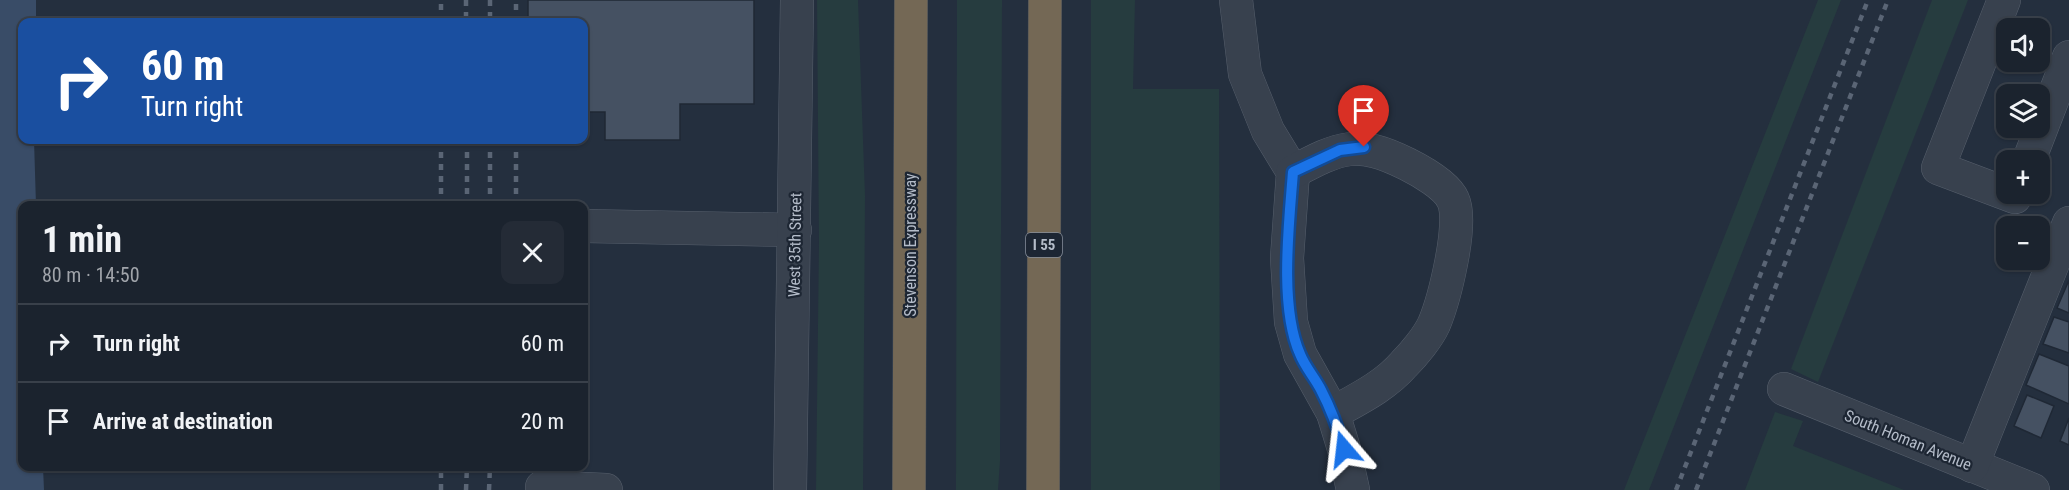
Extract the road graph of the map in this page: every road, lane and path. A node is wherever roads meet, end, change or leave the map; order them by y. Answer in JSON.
{"nodes":[{"id":1,"x":797,"y":0,"type":"edge"},
{"id":2,"x":911,"y":0,"type":"edge"},
{"id":3,"x":1045,"y":0,"type":"edge"},
{"id":4,"x":1236,"y":0,"type":"edge"},
{"id":5,"x":2004,"y":0,"type":"edge"},
{"id":6,"x":2069,"y":57,"type":"edge"},
{"id":7,"x":2034,"y":150,"type":"edge"},
{"id":8,"x":1293,"y":172,"type":"junction"},
{"id":9,"x":1996,"y":190,"type":"edge"},
{"id":10,"x":2069,"y":224,"type":"edge"},
{"id":11,"x":588,"y":226,"type":"edge"},
{"id":12,"x":795,"y":230,"type":"junction"},
{"id":13,"x":1784,"y":389,"type":"dead end"},
{"id":14,"x":1333,"y":413,"type":"junction"},
{"id":15,"x":1980,"y":476,"type":"edge"},
{"id":16,"x":542,"y":487,"type":"dead end"},
{"id":17,"x":606,"y":490,"type":"edge"},
{"id":18,"x":790,"y":490,"type":"edge"},
{"id":19,"x":909,"y":490,"type":"edge"},
{"id":20,"x":1043,"y":490,"type":"edge"},
{"id":21,"x":1353,"y":490,"type":"edge"},
{"id":22,"x":2033,"y":490,"type":"edge"}],
"edges":[{"from":1,"to":12,"type":"street","name":"West 35th Street"},
{"from":2,"to":19,"type":"highway","name":"Stevenson Expressway"},
{"from":3,"to":20,"type":"highway","number":"I 55"},
{"from":4,"to":8,"type":"street"},
{"from":5,"to":9,"type":"street"},
{"from":6,"to":7,"type":"street"},
{"from":8,"to":14,"type":"street"},
{"from":8,"to":14,"type":"street"},
{"from":10,"to":15,"type":"street"},
{"from":11,"to":12,"type":"street"},
{"from":12,"to":18,"type":"street","name":"West 35th Street"},
{"from":13,"to":15,"type":"street","name":"South Homan Avenue"},
{"from":14,"to":21,"type":"street"},
{"from":15,"to":22,"type":"street","name":"South Homan Avenue"},
{"from":16,"to":17,"type":"street"}]}
